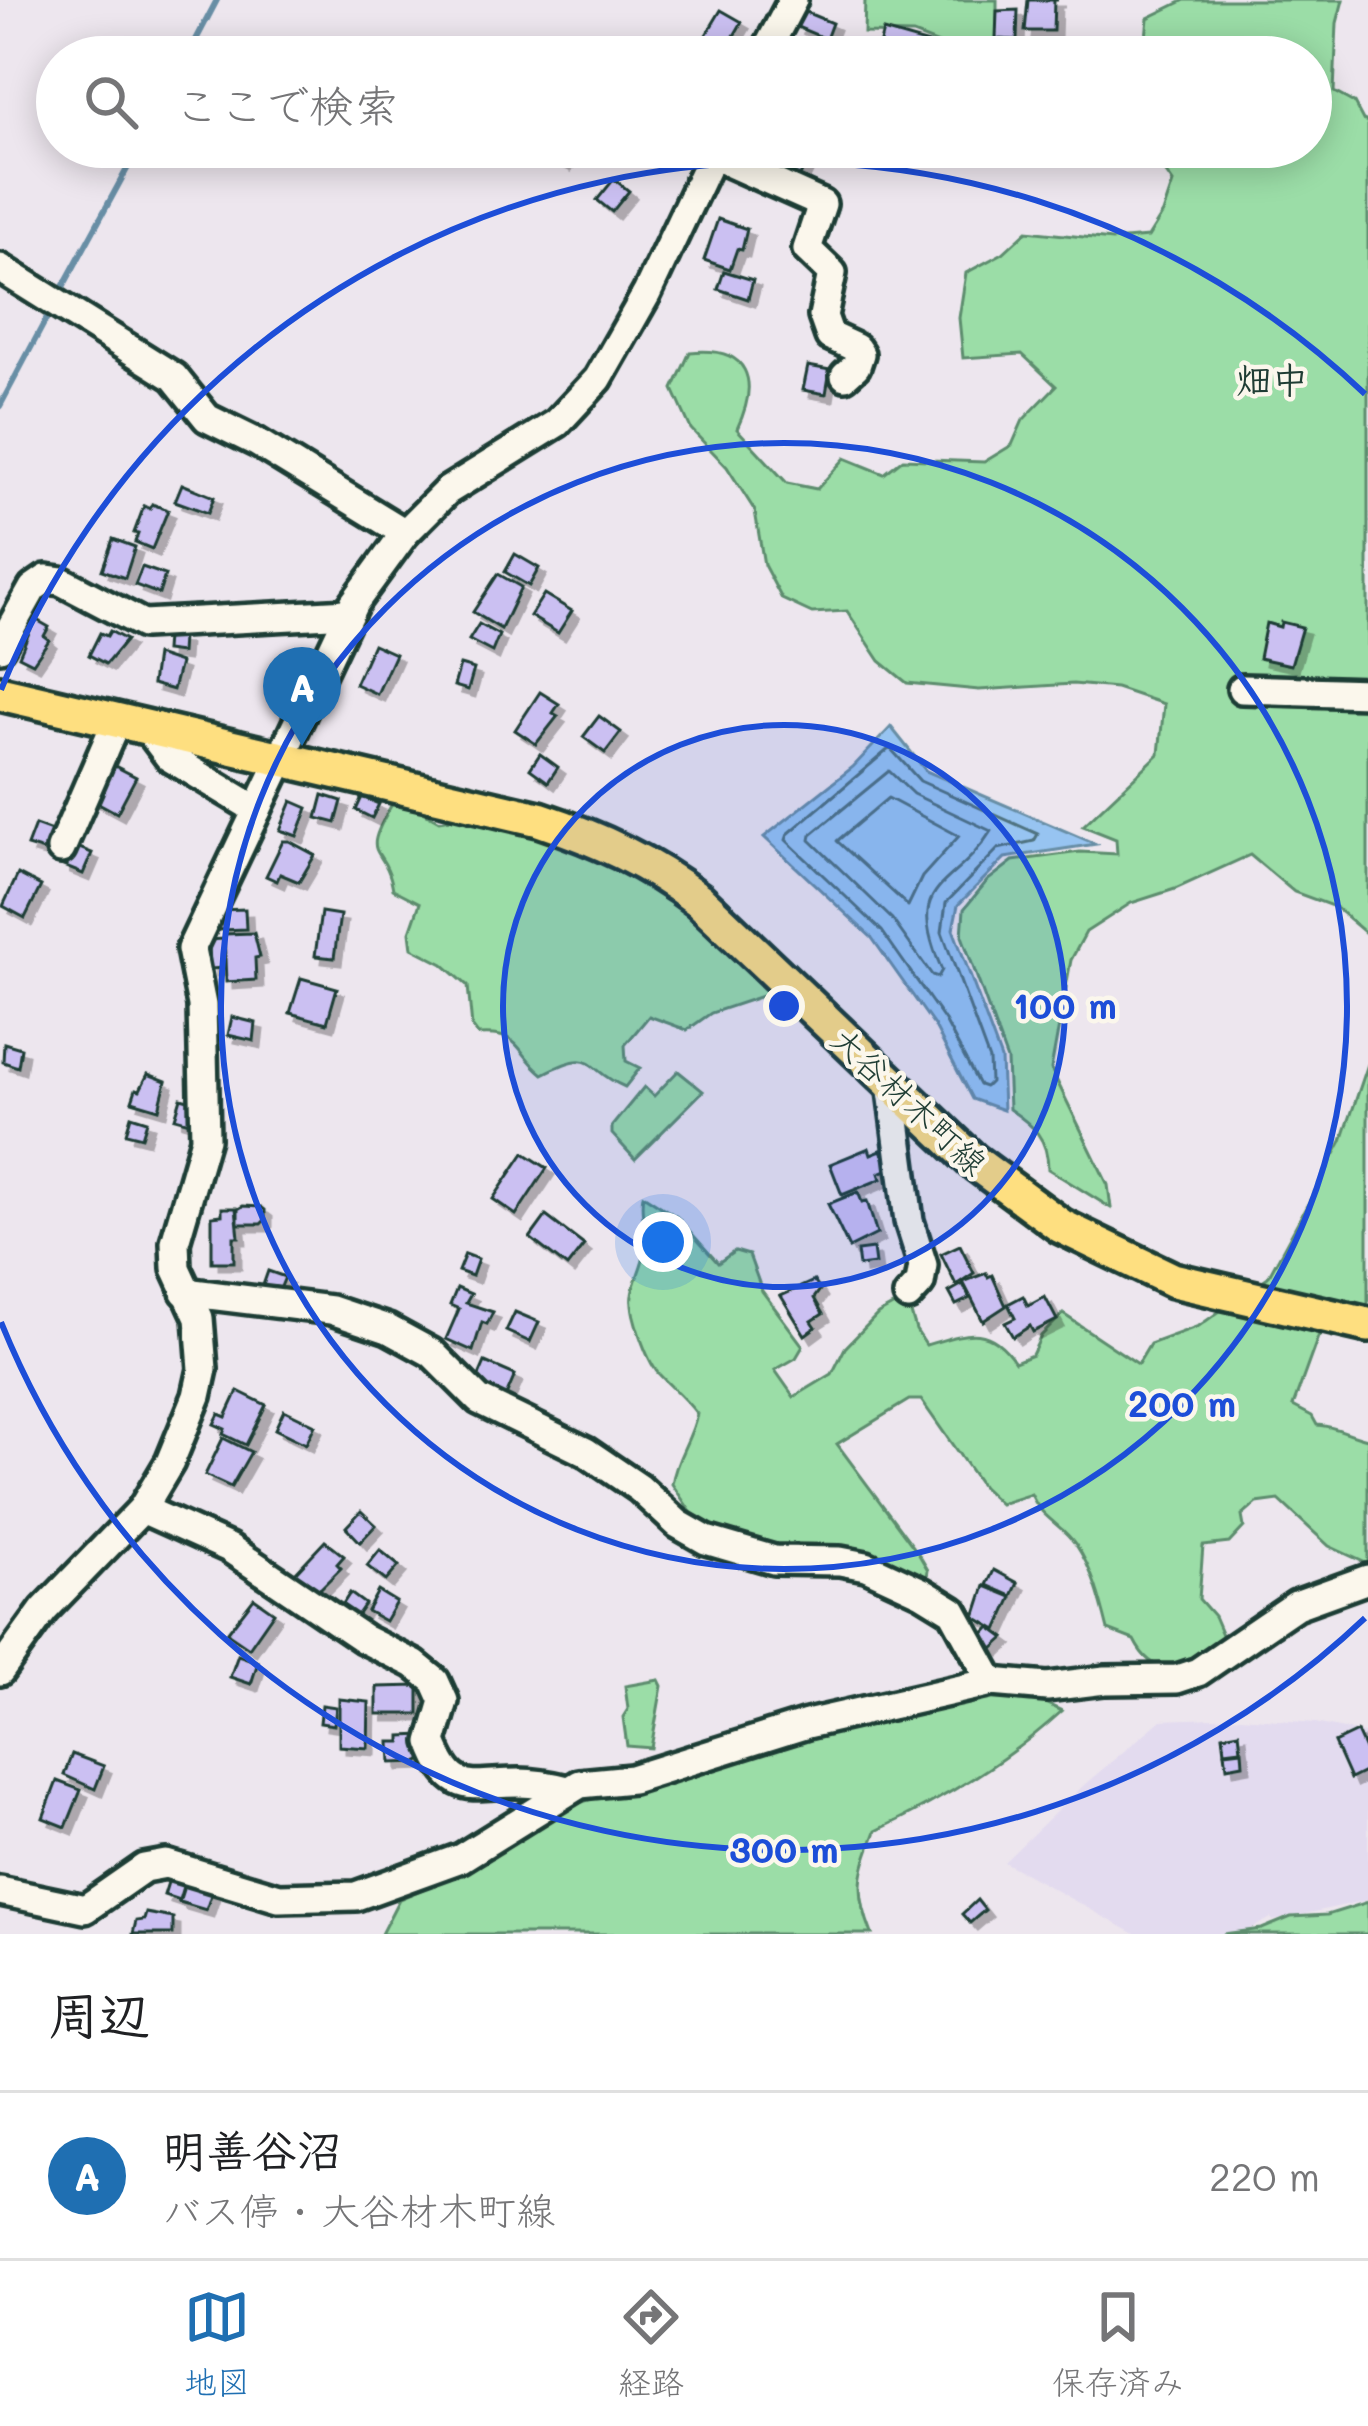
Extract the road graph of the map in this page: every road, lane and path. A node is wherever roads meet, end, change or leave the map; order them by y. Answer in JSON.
{"nodes":[{"id":1,"x":793,"y":0,"type":"edge"},
{"id":2,"x":774,"y":36,"type":"edge"},
{"id":3,"x":706,"y":168,"type":"edge"},
{"id":4,"x":749,"y":168,"type":"edge"},
{"id":5,"x":0,"y":268,"type":"edge"},
{"id":6,"x":845,"y":376,"type":"dead end"},
{"id":7,"x":405,"y":532,"type":"junction"},
{"id":8,"x":349,"y":614,"type":"junction"},
{"id":9,"x":0,"y":647,"type":"edge"},
{"id":10,"x":1242,"y":689,"type":"dead end"},
{"id":11,"x":1368,"y":692,"type":"edge"},
{"id":12,"x":0,"y":693,"type":"edge"},
{"id":13,"x":133,"y":724,"type":"junction"},
{"id":14,"x":257,"y":810,"type":"junction"},
{"id":15,"x":61,"y":849,"type":"dead end"},
{"id":16,"x":891,"y":1083,"type":"junction"},
{"id":17,"x":185,"y":1292,"type":"junction"},
{"id":18,"x":908,"y":1296,"type":"dead end"},
{"id":19,"x":1368,"y":1325,"type":"edge"},
{"id":20,"x":142,"y":1508,"type":"junction"},
{"id":21,"x":1368,"y":1579,"type":"edge"},
{"id":22,"x":4,"y":1656,"type":"edge"},
{"id":23,"x":992,"y":1682,"type":"junction"},
{"id":24,"x":568,"y":1790,"type":"junction"},
{"id":25,"x":0,"y":1891,"type":"edge"}],
"edges":[{"from":1,"to":2,"type":"street"},
{"from":3,"to":7,"type":"street"},
{"from":4,"to":6,"type":"street"},
{"from":5,"to":7,"type":"street"},
{"from":7,"to":8,"type":"street"},
{"from":8,"to":9,"type":"street"},
{"from":8,"to":14,"type":"street"},
{"from":10,"to":11,"type":"street"},
{"from":12,"to":13,"type":"main road","name":"大谷材木町線"},
{"from":13,"to":14,"type":"street"},
{"from":13,"to":15,"type":"street"},
{"from":13,"to":16,"type":"main road","name":"大谷材木町線"},
{"from":14,"to":17,"type":"street"},
{"from":16,"to":18,"type":"street"},
{"from":16,"to":19,"type":"main road","name":"大谷材木町線"},
{"from":17,"to":20,"type":"street"},
{"from":17,"to":23,"type":"street"},
{"from":20,"to":22,"type":"street"},
{"from":20,"to":24,"type":"street"},
{"from":21,"to":23,"type":"street"},
{"from":23,"to":24,"type":"street"},
{"from":24,"to":25,"type":"street"}]}
